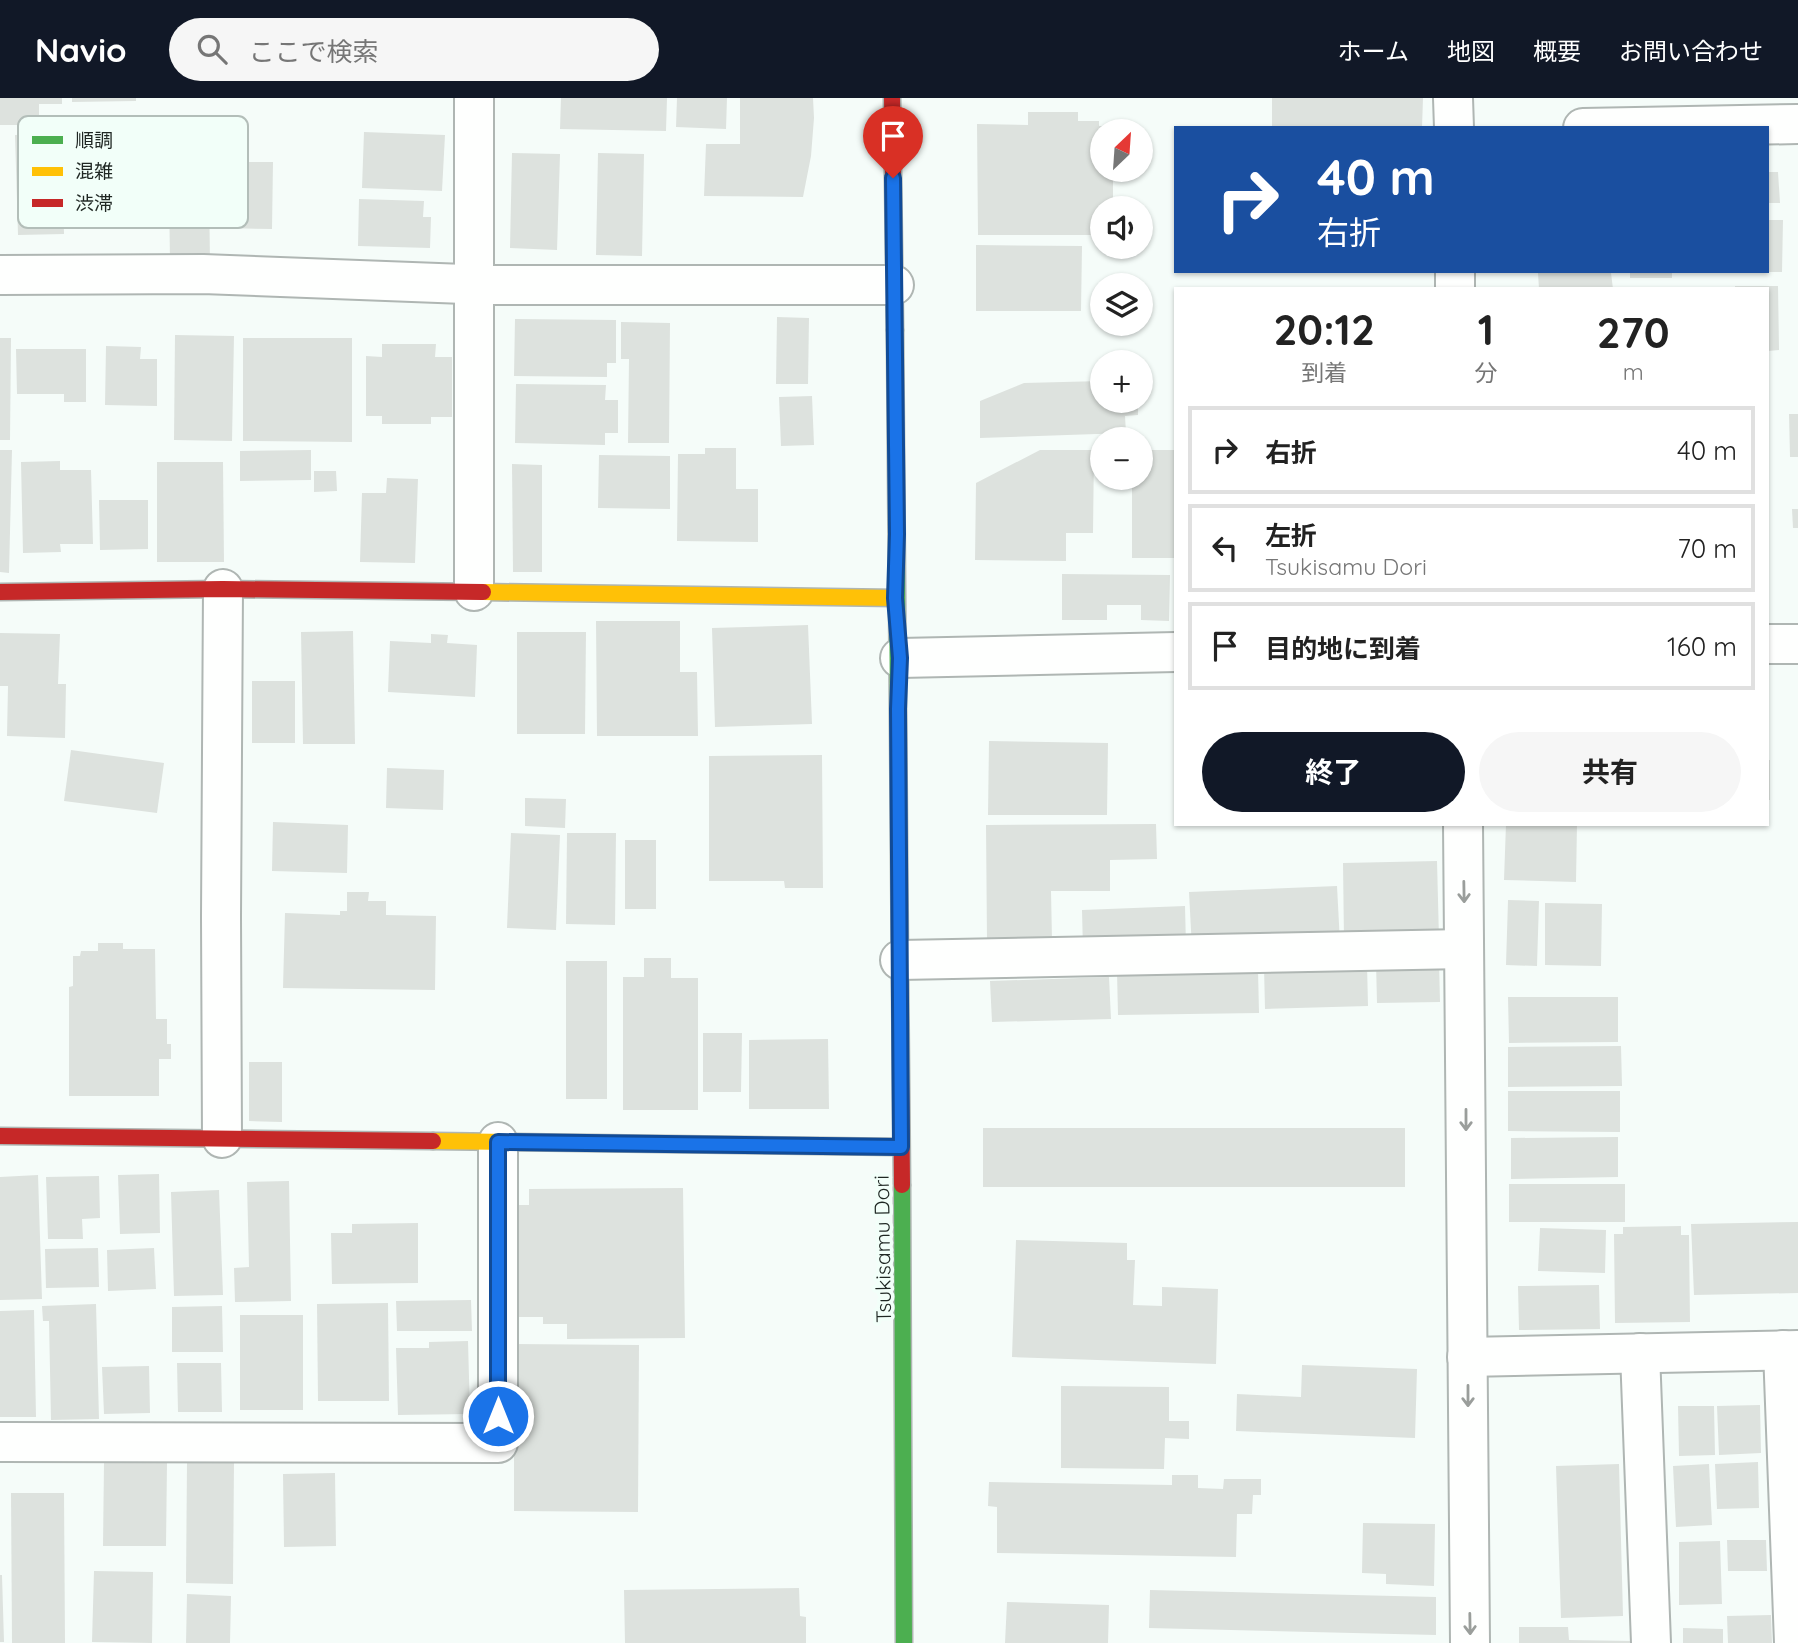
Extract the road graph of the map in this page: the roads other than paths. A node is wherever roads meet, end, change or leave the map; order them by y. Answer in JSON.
{"nodes":[{"id":1,"x":474,"y":98,"type":"edge"},
{"id":2,"x":892,"y":98,"type":"edge"},
{"id":3,"x":1454,"y":98,"type":"edge"},
{"id":4,"x":1798,"y":124,"type":"edge"},
{"id":5,"x":1454,"y":126,"type":"edge"},
{"id":6,"x":1690,"y":126,"type":"edge"},
{"id":7,"x":0,"y":275,"type":"edge"},
{"id":8,"x":473,"y":283,"type":"junction"},
{"id":9,"x":894,"y":285,"type":"junction"},
{"id":10,"x":223,"y":589,"type":"junction"},
{"id":11,"x":474,"y":591,"type":"junction"},
{"id":12,"x":0,"y":592,"type":"edge"},
{"id":13,"x":895,"y":598,"type":"junction"},
{"id":14,"x":1769,"y":644,"type":"edge"},
{"id":15,"x":1798,"y":644,"type":"edge"},
{"id":16,"x":1174,"y":652,"type":"edge"},
{"id":17,"x":900,"y":658,"type":"junction"},
{"id":18,"x":1463,"y":826,"type":"edge"},
{"id":19,"x":1464,"y":949,"type":"junction"},
{"id":20,"x":900,"y":960,"type":"junction"},
{"id":21,"x":0,"y":1136,"type":"edge"},
{"id":22,"x":222,"y":1138,"type":"junction"},
{"id":23,"x":498,"y":1142,"type":"junction"},
{"id":24,"x":901,"y":1147,"type":"junction"},
{"id":25,"x":1791,"y":1350,"type":"edge"},
{"id":26,"x":1640,"y":1353,"type":"junction"},
{"id":27,"x":1467,"y":1357,"type":"junction"},
{"id":28,"x":0,"y":1442,"type":"edge"},
{"id":29,"x":904,"y":1643,"type":"edge"},
{"id":30,"x":1470,"y":1643,"type":"edge"},
{"id":31,"x":1651,"y":1643,"type":"edge"},
{"id":32,"x":1794,"y":1643,"type":"edge"}],
"edges":[{"from":1,"to":8,"type":"street"},
{"from":2,"to":9,"type":"main road","name":"Tsukisamu Dori"},
{"from":3,"to":5,"type":"street"},
{"from":4,"to":6,"type":"street"},
{"from":7,"to":8,"type":"street"},
{"from":8,"to":9,"type":"street"},
{"from":8,"to":11,"type":"street"},
{"from":9,"to":13,"type":"main road","name":"Tsukisamu Dori"},
{"from":10,"to":11,"type":"main road"},
{"from":10,"to":12,"type":"main road"},
{"from":10,"to":22,"type":"street"},
{"from":11,"to":13,"type":"main road"},
{"from":13,"to":17,"type":"main road","name":"Tsukisamu Dori"},
{"from":14,"to":15,"type":"street"},
{"from":16,"to":17,"type":"street"},
{"from":17,"to":20,"type":"main road","name":"Tsukisamu Dori"},
{"from":18,"to":19,"type":"street","one_way":true},
{"from":19,"to":20,"type":"street"},
{"from":19,"to":27,"type":"street","one_way":true},
{"from":20,"to":24,"type":"main road","name":"Tsukisamu Dori"},
{"from":21,"to":22,"type":"main road"},
{"from":22,"to":23,"type":"main road"},
{"from":23,"to":24,"type":"main road"},
{"from":23,"to":28,"type":"street"},
{"from":24,"to":29,"type":"main road","name":"Tsukisamu Dori"},
{"from":25,"to":26,"type":"street"},
{"from":25,"to":32,"type":"street"},
{"from":26,"to":27,"type":"street"},
{"from":26,"to":31,"type":"street"},
{"from":27,"to":30,"type":"street","one_way":true}]}
